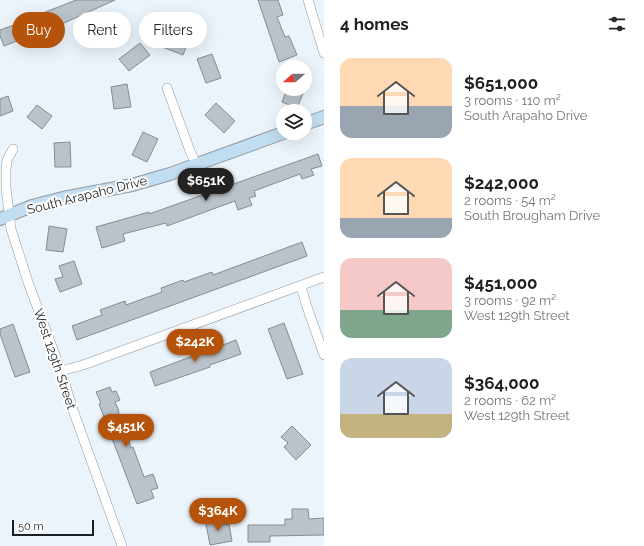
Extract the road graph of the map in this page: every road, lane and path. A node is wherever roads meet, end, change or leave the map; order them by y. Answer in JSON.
{"nodes":[{"id":1,"x":308,"y":0,"type":"edge"},
{"id":2,"x":324,"y":53,"type":"edge"},
{"id":3,"x":167,"y":88,"type":"dead end"},
{"id":4,"x":324,"y":117,"type":"edge"},
{"id":5,"x":312,"y":121,"type":"edge"},
{"id":6,"x":276,"y":135,"type":"edge"},
{"id":7,"x":13,"y":149,"type":"dead end"},
{"id":8,"x":196,"y":164,"type":"junction"},
{"id":9,"x":5,"y":217,"type":"edge"},
{"id":10,"x":324,"y":277,"type":"edge"},
{"id":11,"x":301,"y":286,"type":"junction"},
{"id":12,"x":324,"y":355,"type":"edge"},
{"id":13,"x":61,"y":371,"type":"junction"},
{"id":14,"x":122,"y":546,"type":"edge"}],
"edges":[{"from":1,"to":2,"type":"street"},
{"from":3,"to":8,"type":"street"},
{"from":4,"to":5,"type":"street"},
{"from":6,"to":8,"type":"street","name":"South Arapaho Drive"},
{"from":7,"to":9,"type":"street","name":"West 129th Street"},
{"from":8,"to":9,"type":"street","name":"South Arapaho Drive"},
{"from":9,"to":13,"type":"street","name":"West 129th Street"},
{"from":10,"to":11,"type":"street"},
{"from":11,"to":12,"type":"street"},
{"from":11,"to":13,"type":"street"},
{"from":13,"to":14,"type":"street","name":"West 129th Street"}]}
